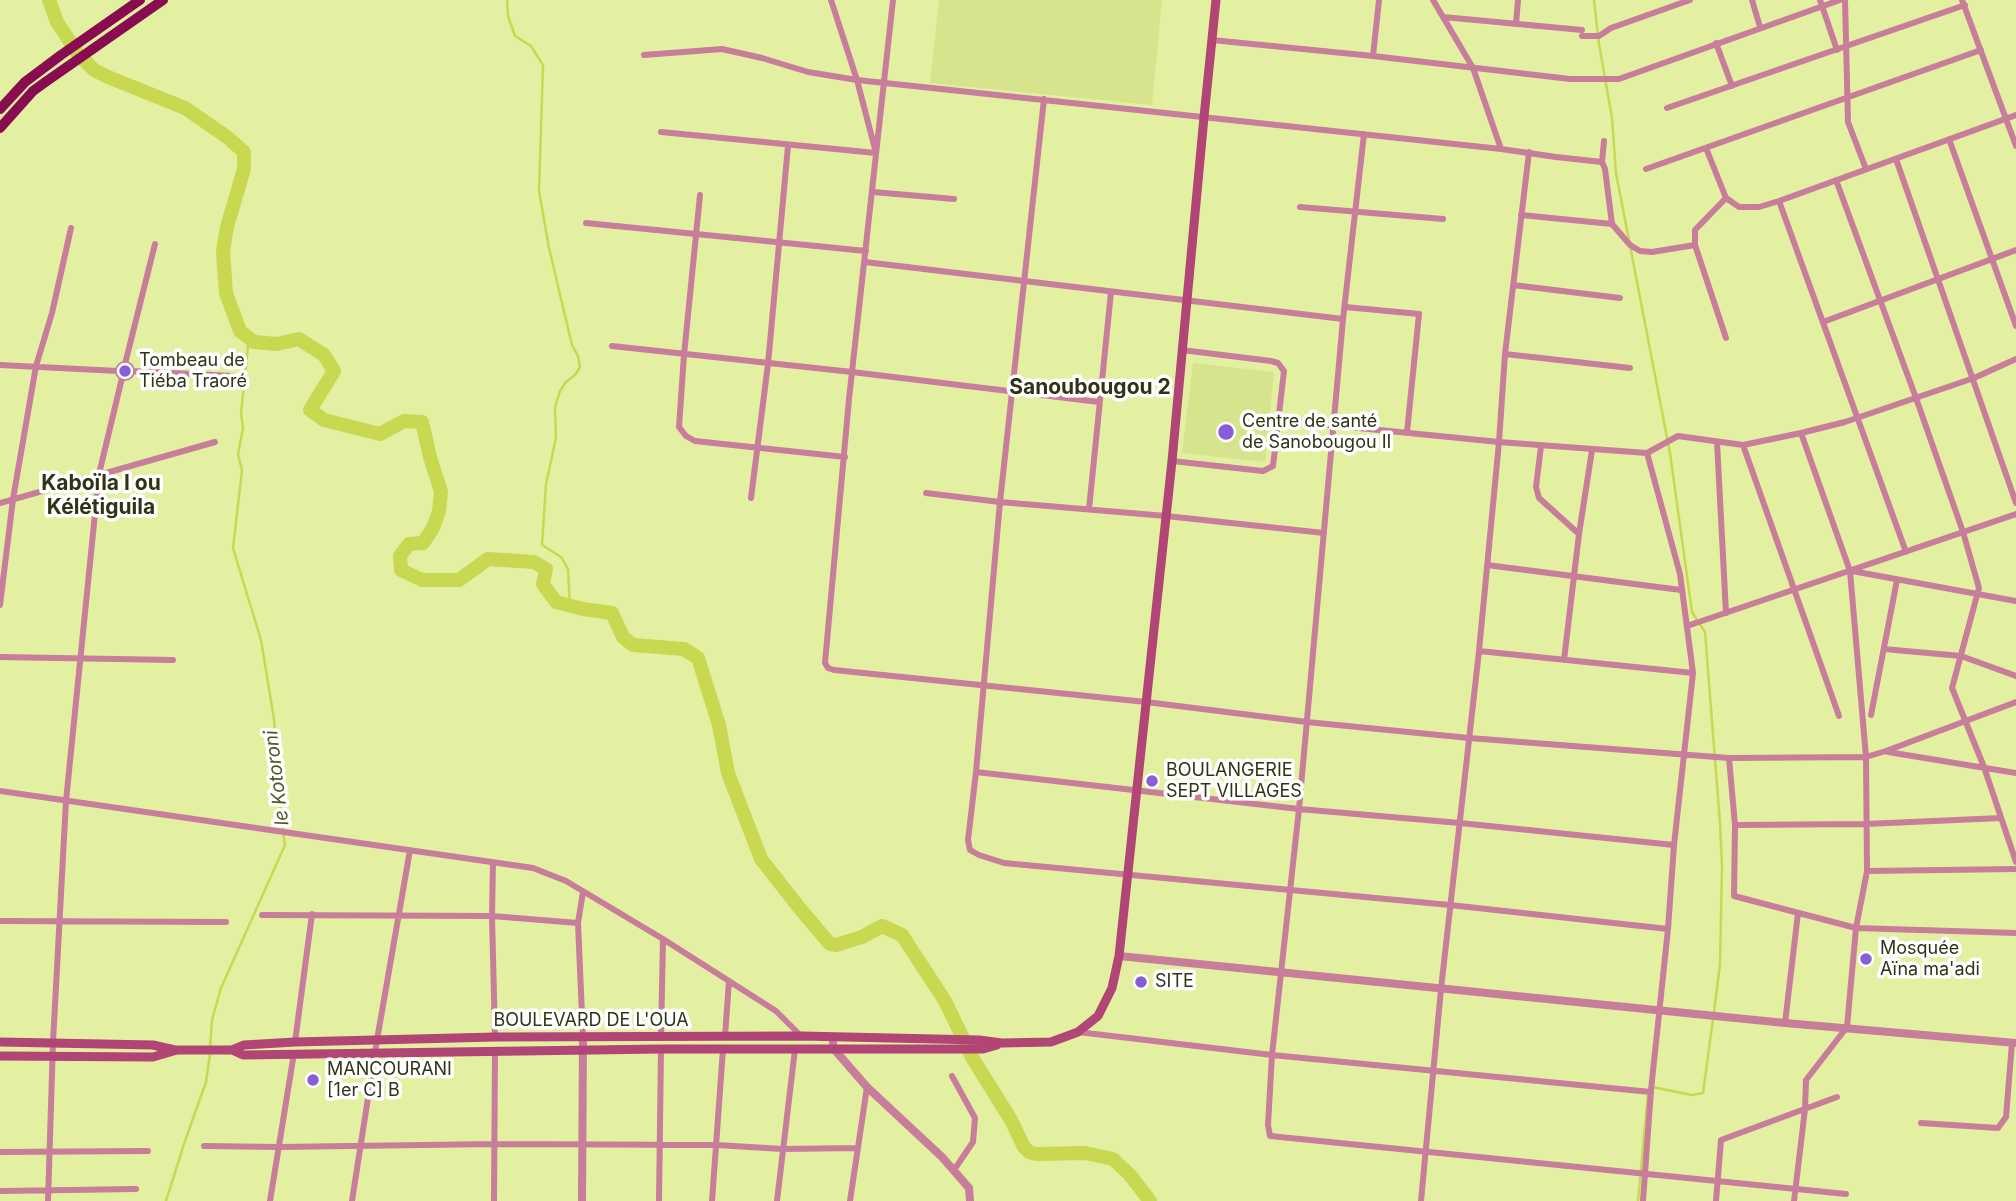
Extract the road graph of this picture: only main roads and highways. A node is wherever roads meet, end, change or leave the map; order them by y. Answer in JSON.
{"nodes":[{"id":1,"x":140,"y":0,"type":"edge"},
{"id":2,"x":163,"y":0,"type":"edge"},
{"id":3,"x":1216,"y":0,"type":"edge"},
{"id":4,"x":0,"y":109,"type":"edge"},
{"id":5,"x":0,"y":128,"type":"edge"},
{"id":6,"x":0,"y":1042,"type":"edge"},
{"id":7,"x":954,"y":1044,"type":"junction"},
{"id":8,"x":177,"y":1050,"type":"junction"},
{"id":9,"x":232,"y":1050,"type":"junction"},
{"id":10,"x":0,"y":1056,"type":"edge"}],
"edges":[{"from":1,"to":4,"type":"highway"},
{"from":2,"to":5,"type":"highway"},
{"from":3,"to":7,"type":"main road"},
{"from":6,"to":8,"type":"main road"},
{"from":7,"to":9,"type":"main road"},
{"from":7,"to":9,"type":"main road","name":"BOULEVARD DE L'OUA"},
{"from":8,"to":9,"type":"main road"},
{"from":8,"to":10,"type":"main road"}]}
